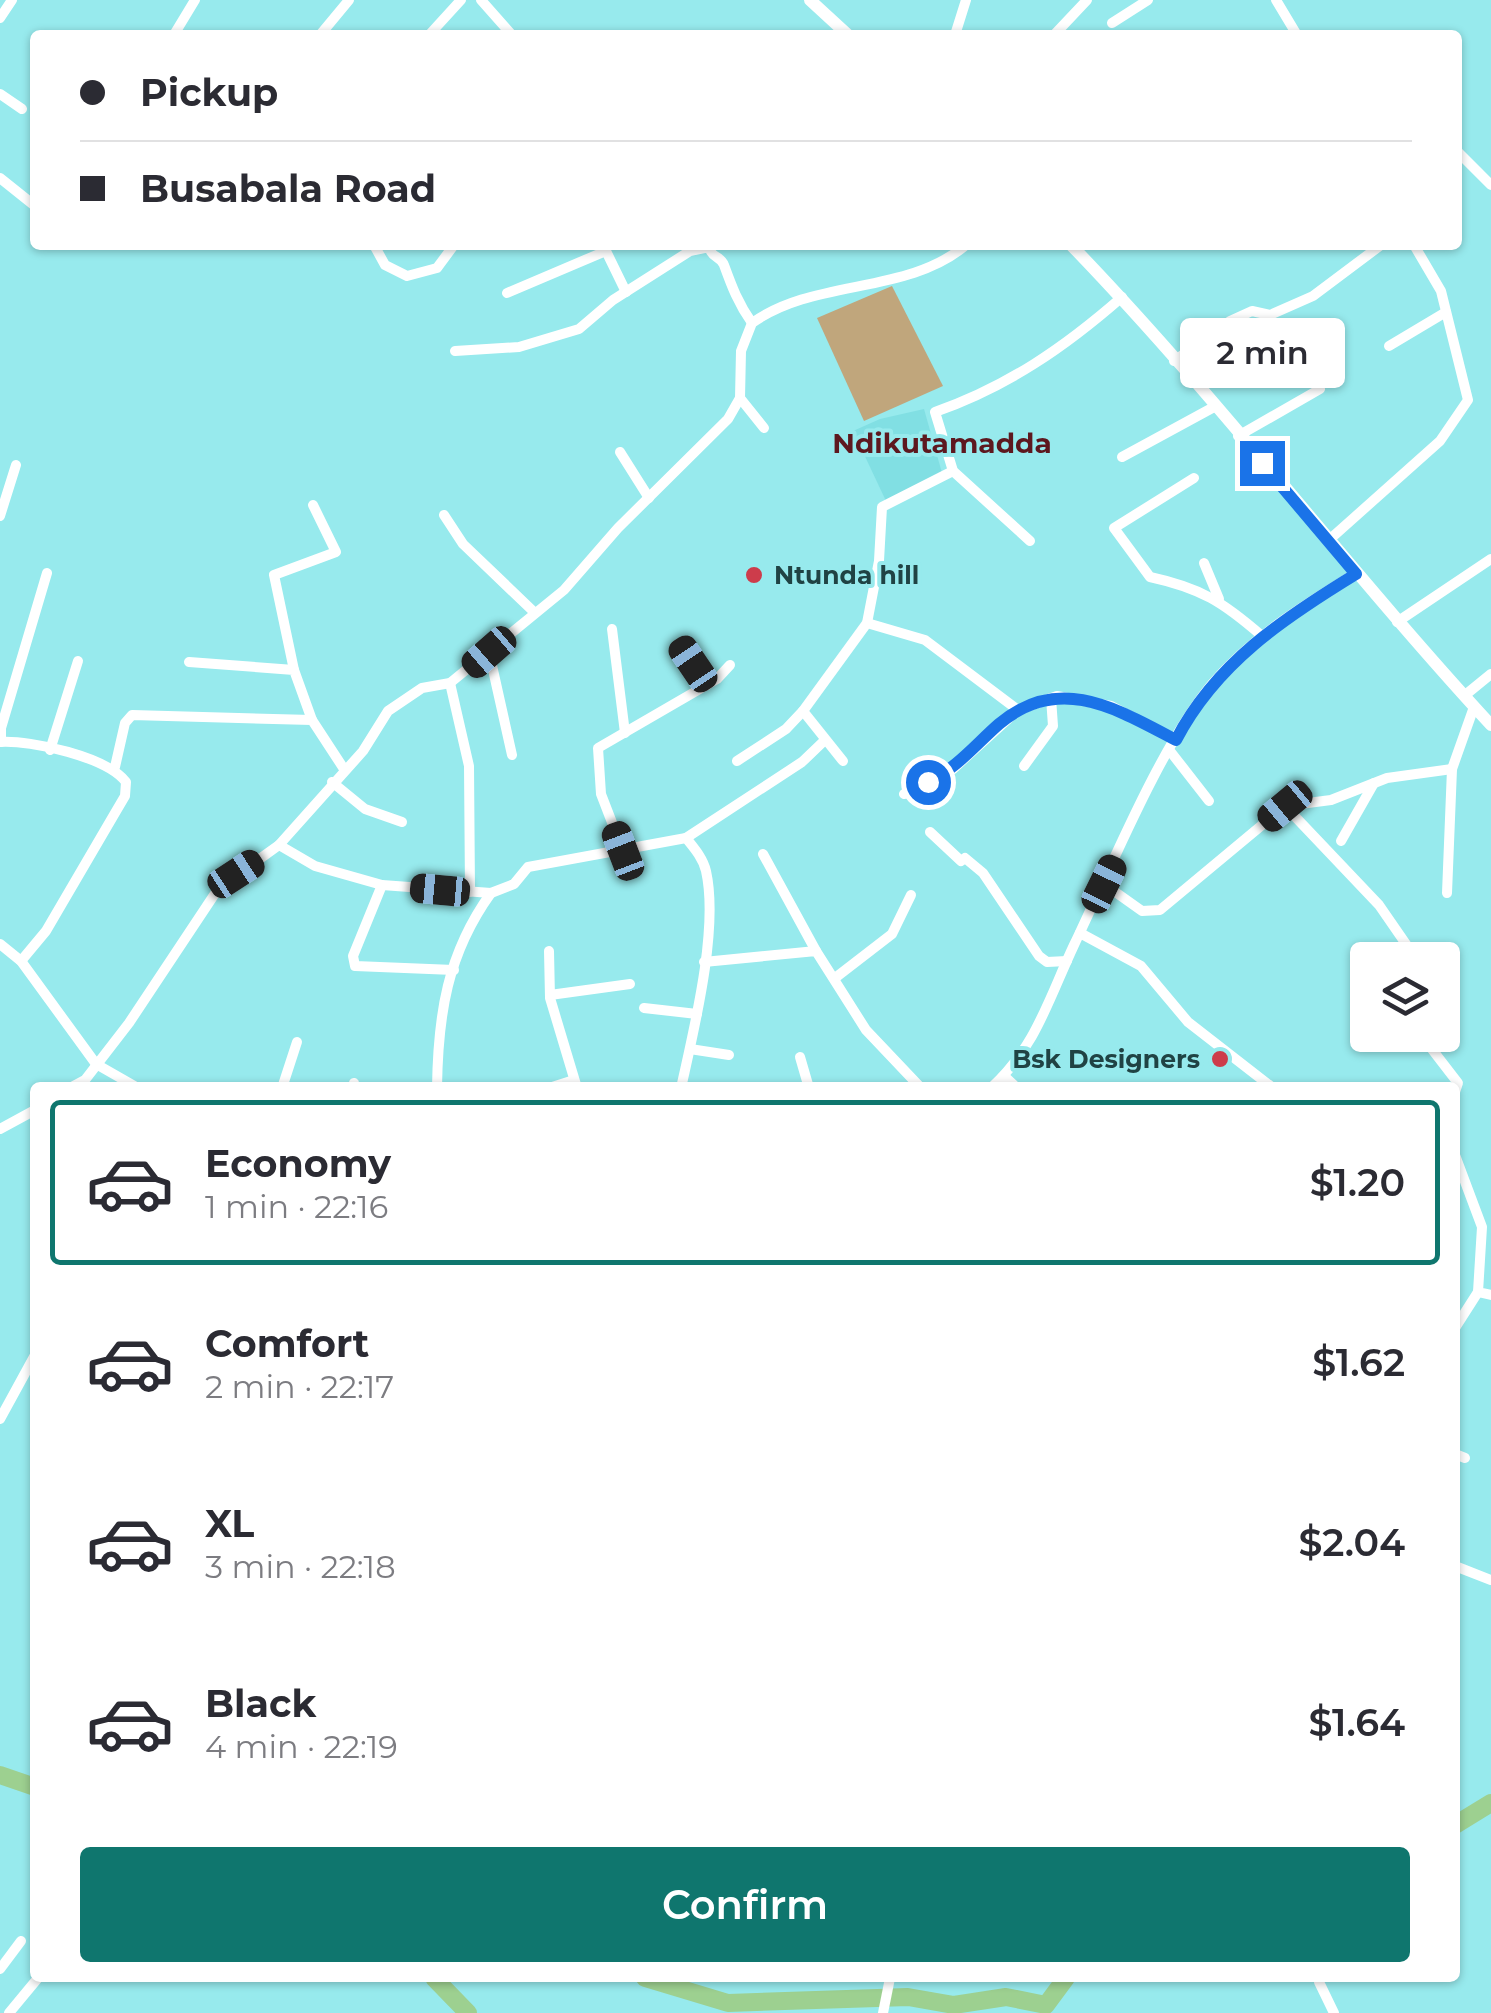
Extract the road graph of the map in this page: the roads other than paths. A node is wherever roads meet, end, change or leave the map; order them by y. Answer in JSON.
{"nodes":[{"id":1,"x":12,"y":0,"type":"edge"},
{"id":2,"x":195,"y":0,"type":"edge"},
{"id":3,"x":349,"y":0,"type":"edge"},
{"id":4,"x":461,"y":0,"type":"edge"},
{"id":5,"x":481,"y":0,"type":"edge"},
{"id":6,"x":810,"y":0,"type":"edge"},
{"id":7,"x":966,"y":0,"type":"edge"},
{"id":8,"x":1087,"y":0,"type":"edge"},
{"id":9,"x":1148,"y":0,"type":"edge"},
{"id":10,"x":1276,"y":0,"type":"edge"},
{"id":11,"x":0,"y":18,"type":"edge"},
{"id":12,"x":1112,"y":23,"type":"dead end"},
{"id":13,"x":178,"y":30,"type":"edge"},
{"id":14,"x":324,"y":30,"type":"edge"},
{"id":15,"x":434,"y":30,"type":"edge"},
{"id":16,"x":508,"y":30,"type":"edge"},
{"id":17,"x":843,"y":30,"type":"edge"},
{"id":18,"x":957,"y":30,"type":"edge"},
{"id":19,"x":1059,"y":30,"type":"edge"},
{"id":20,"x":1294,"y":30,"type":"edge"},
{"id":21,"x":0,"y":94,"type":"edge"},
{"id":22,"x":22,"y":109,"type":"dead end"},
{"id":23,"x":1462,"y":156,"type":"edge"},
{"id":24,"x":0,"y":178,"type":"edge"},
{"id":25,"x":1491,"y":185,"type":"edge"},
{"id":26,"x":30,"y":202,"type":"edge"},
{"id":27,"x":377,"y":250,"type":"edge"},
{"id":28,"x":450,"y":250,"type":"edge"},
{"id":29,"x":693,"y":250,"type":"edge"},
{"id":30,"x":708,"y":250,"type":"edge"},
{"id":31,"x":960,"y":250,"type":"edge"},
{"id":32,"x":1076,"y":250,"type":"edge"},
{"id":33,"x":1374,"y":250,"type":"edge"},
{"id":34,"x":1417,"y":250,"type":"edge"},
{"id":35,"x":626,"y":292,"type":"junction"},
{"id":36,"x":507,"y":293,"type":"dead end"},
{"id":37,"x":1122,"y":297,"type":"junction"},
{"id":38,"x":1446,"y":312,"type":"junction"},
{"id":39,"x":752,"y":324,"type":"junction"},
{"id":40,"x":1390,"y":346,"type":"dead end"},
{"id":41,"x":455,"y":351,"type":"dead end"},
{"id":42,"x":1174,"y":360,"type":"junction"},
{"id":43,"x":1320,"y":390,"type":"dead end"},
{"id":44,"x":740,"y":398,"type":"junction"},
{"id":45,"x":1214,"y":408,"type":"junction"},
{"id":46,"x":764,"y":428,"type":"dead end"},
{"id":47,"x":1238,"y":436,"type":"junction"},
{"id":48,"x":620,"y":452,"type":"dead end"},
{"id":49,"x":1122,"y":458,"type":"dead end"},
{"id":50,"x":16,"y":465,"type":"dead end"},
{"id":51,"x":953,"y":472,"type":"junction"},
{"id":52,"x":1194,"y":478,"type":"dead end"},
{"id":53,"x":649,"y":498,"type":"junction"},
{"id":54,"x":313,"y":505,"type":"dead end"},
{"id":55,"x":444,"y":514,"type":"dead end"},
{"id":56,"x":0,"y":516,"type":"edge"},
{"id":57,"x":1328,"y":540,"type":"junction"},
{"id":58,"x":1030,"y":541,"type":"dead end"},
{"id":59,"x":1491,"y":560,"type":"edge"},
{"id":60,"x":1204,"y":563,"type":"dead end"},
{"id":61,"x":48,"y":573,"type":"dead end"},
{"id":62,"x":1356,"y":574,"type":"junction"},
{"id":63,"x":1220,"y":600,"type":"junction"},
{"id":64,"x":534,"y":612,"type":"junction"},
{"id":65,"x":1397,"y":622,"type":"junction"},
{"id":66,"x":867,"y":623,"type":"junction"},
{"id":67,"x":612,"y":629,"type":"dead end"},
{"id":68,"x":1262,"y":636,"type":"junction"},
{"id":69,"x":680,"y":645,"type":"dead end"},
{"id":70,"x":489,"y":652,"type":"junction"},
{"id":71,"x":78,"y":661,"type":"dead end"},
{"id":72,"x":189,"y":662,"type":"dead end"},
{"id":73,"x":730,"y":665,"type":"dead end"},
{"id":74,"x":294,"y":670,"type":"junction"},
{"id":75,"x":1491,"y":674,"type":"edge"},
{"id":76,"x":450,"y":683,"type":"junction"},
{"id":77,"x":707,"y":684,"type":"junction"},
{"id":78,"x":1464,"y":696,"type":"junction"},
{"id":79,"x":1051,"y":698,"type":"junction"},
{"id":80,"x":1474,"y":707,"type":"junction"},
{"id":81,"x":1018,"y":710,"type":"junction"},
{"id":82,"x":803,"y":711,"type":"junction"},
{"id":83,"x":312,"y":720,"type":"junction"},
{"id":84,"x":1491,"y":726,"type":"edge"},
{"id":85,"x":624,"y":733,"type":"junction"},
{"id":86,"x":825,"y":740,"type":"junction"},
{"id":87,"x":1,"y":742,"type":"edge"},
{"id":88,"x":1173,"y":745,"type":"junction"},
{"id":89,"x":50,"y":750,"type":"junction"},
{"id":90,"x":512,"y":755,"type":"dead end"},
{"id":91,"x":843,"y":760,"type":"dead end"},
{"id":92,"x":737,"y":761,"type":"dead end"},
{"id":93,"x":1024,"y":766,"type":"dead end"},
{"id":94,"x":115,"y":767,"type":"junction"},
{"id":95,"x":344,"y":769,"type":"junction"},
{"id":96,"x":1452,"y":769,"type":"junction"},
{"id":97,"x":332,"y":782,"type":"junction"},
{"id":98,"x":1374,"y":782,"type":"junction"},
{"id":99,"x":904,"y":794,"type":"dead end"},
{"id":100,"x":1209,"y":801,"type":"dead end"},
{"id":101,"x":1285,"y":806,"type":"junction"},
{"id":102,"x":402,"y":822,"type":"dead end"},
{"id":103,"x":930,"y":832,"type":"dead end"},
{"id":104,"x":686,"y":838,"type":"junction"},
{"id":105,"x":1341,"y":840,"type":"dead end"},
{"id":106,"x":279,"y":845,"type":"junction"},
{"id":107,"x":623,"y":851,"type":"junction"},
{"id":108,"x":762,"y":854,"type":"dead end"},
{"id":109,"x":1104,"y":884,"type":"junction"},
{"id":110,"x":382,"y":885,"type":"junction"},
{"id":111,"x":470,"y":892,"type":"junction"},
{"id":112,"x":1447,"y":893,"type":"dead end"},
{"id":113,"x":491,"y":894,"type":"junction"},
{"id":114,"x":911,"y":895,"type":"dead end"},
{"id":115,"x":1080,"y":933,"type":"junction"},
{"id":116,"x":1405,"y":942,"type":"edge"},
{"id":117,"x":0,"y":944,"type":"edge"},
{"id":118,"x":549,"y":951,"type":"dead end"},
{"id":119,"x":816,"y":951,"type":"junction"},
{"id":120,"x":1067,"y":960,"type":"junction"},
{"id":121,"x":21,"y":961,"type":"junction"},
{"id":122,"x":704,"y":962,"type":"junction"},
{"id":123,"x":454,"y":970,"type":"junction"},
{"id":124,"x":835,"y":978,"type":"junction"},
{"id":125,"x":630,"y":984,"type":"dead end"},
{"id":126,"x":550,"y":996,"type":"junction"},
{"id":127,"x":644,"y":1008,"type":"dead end"},
{"id":128,"x":697,"y":1014,"type":"junction"},
{"id":129,"x":297,"y":1042,"type":"dead end"},
{"id":130,"x":690,"y":1050,"type":"junction"},
{"id":131,"x":1434,"y":1052,"type":"edge"},
{"id":132,"x":730,"y":1055,"type":"dead end"},
{"id":133,"x":800,"y":1057,"type":"dead end"},
{"id":134,"x":96,"y":1064,"type":"junction"},
{"id":135,"x":1004,"y":1076,"type":"junction"},
{"id":136,"x":81,"y":1082,"type":"edge"},
{"id":137,"x":128,"y":1082,"type":"edge"},
{"id":138,"x":284,"y":1082,"type":"edge"},
{"id":139,"x":437,"y":1082,"type":"edge"},
{"id":140,"x":574,"y":1082,"type":"edge"},
{"id":141,"x":682,"y":1082,"type":"edge"},
{"id":142,"x":807,"y":1082,"type":"edge"},
{"id":143,"x":915,"y":1082,"type":"edge"},
{"id":144,"x":998,"y":1082,"type":"edge"},
{"id":145,"x":1010,"y":1082,"type":"edge"},
{"id":146,"x":1265,"y":1082,"type":"edge"},
{"id":147,"x":1458,"y":1082,"type":"edge"},
{"id":148,"x":30,"y":1113,"type":"edge"},
{"id":149,"x":0,"y":1129,"type":"edge"},
{"id":150,"x":1460,"y":1168,"type":"edge"},
{"id":151,"x":1478,"y":1292,"type":"junction"},
{"id":152,"x":1491,"y":1295,"type":"edge"},
{"id":153,"x":1460,"y":1320,"type":"edge"},
{"id":154,"x":30,"y":1364,"type":"edge"},
{"id":155,"x":0,"y":1419,"type":"edge"},
{"id":156,"x":1460,"y":1568,"type":"edge"},
{"id":157,"x":1491,"y":1580,"type":"edge"},
{"id":158,"x":21,"y":1942,"type":"dead end"},
{"id":159,"x":0,"y":1969,"type":"edge"},
{"id":160,"x":35,"y":1982,"type":"edge"},
{"id":161,"x":1319,"y":1982,"type":"dead end"},
{"id":162,"x":888,"y":1984,"type":"edge"},
{"id":163,"x":884,"y":2011,"type":"edge"},
{"id":164,"x":9,"y":2013,"type":"edge"},
{"id":165,"x":1334,"y":2013,"type":"edge"}],
"edges":[{"from":1,"to":11,"type":"street"},
{"from":2,"to":13,"type":"street"},
{"from":3,"to":14,"type":"street"},
{"from":4,"to":15,"type":"street"},
{"from":5,"to":16,"type":"street"},
{"from":6,"to":17,"type":"street"},
{"from":7,"to":18,"type":"street"},
{"from":8,"to":19,"type":"street"},
{"from":9,"to":12,"type":"street"},
{"from":10,"to":20,"type":"street"},
{"from":21,"to":22,"type":"street"},
{"from":23,"to":25,"type":"street"},
{"from":24,"to":26,"type":"street"},
{"from":27,"to":28,"type":"street"},
{"from":29,"to":35,"type":"street"},
{"from":30,"to":39,"type":"street"},
{"from":31,"to":39,"type":"street"},
{"from":32,"to":37,"type":"street"},
{"from":33,"to":42,"type":"street"},
{"from":34,"to":38,"type":"street"},
{"from":35,"to":36,"type":"street"},
{"from":35,"to":41,"type":"street"},
{"from":37,"to":42,"type":"street"},
{"from":37,"to":51,"type":"street"},
{"from":38,"to":40,"type":"street"},
{"from":38,"to":57,"type":"street"},
{"from":39,"to":44,"type":"street"},
{"from":42,"to":45,"type":"street"},
{"from":43,"to":47,"type":"street"},
{"from":44,"to":46,"type":"street"},
{"from":44,"to":53,"type":"street"},
{"from":45,"to":47,"type":"street"},
{"from":45,"to":49,"type":"street"},
{"from":47,"to":57,"type":"street"},
{"from":48,"to":53,"type":"street"},
{"from":50,"to":56,"type":"street"},
{"from":51,"to":58,"type":"street"},
{"from":51,"to":66,"type":"street"},
{"from":52,"to":63,"type":"street"},
{"from":53,"to":64,"type":"street"},
{"from":54,"to":74,"type":"street"},
{"from":55,"to":64,"type":"street"},
{"from":57,"to":62,"type":"street"},
{"from":59,"to":65,"type":"street"},
{"from":60,"to":63,"type":"street"},
{"from":61,"to":87,"type":"street"},
{"from":62,"to":65,"type":"street"},
{"from":62,"to":68,"type":"street"},
{"from":63,"to":68,"type":"street"},
{"from":64,"to":70,"type":"street"},
{"from":65,"to":78,"type":"street"},
{"from":66,"to":81,"type":"street"},
{"from":66,"to":82,"type":"street"},
{"from":67,"to":85,"type":"street"},
{"from":68,"to":88,"type":"street"},
{"from":69,"to":77,"type":"street"},
{"from":70,"to":76,"type":"street"},
{"from":70,"to":90,"type":"street"},
{"from":71,"to":89,"type":"street"},
{"from":72,"to":74,"type":"street"},
{"from":73,"to":77,"type":"street"},
{"from":74,"to":83,"type":"street"},
{"from":75,"to":78,"type":"street"},
{"from":76,"to":95,"type":"street"},
{"from":76,"to":111,"type":"street"},
{"from":77,"to":85,"type":"street"},
{"from":78,"to":80,"type":"street"},
{"from":79,"to":81,"type":"street"},
{"from":79,"to":88,"type":"street"},
{"from":79,"to":93,"type":"street"},
{"from":80,"to":84,"type":"street"},
{"from":80,"to":96,"type":"street"},
{"from":81,"to":99,"type":"street"},
{"from":82,"to":86,"type":"street"},
{"from":82,"to":92,"type":"street"},
{"from":83,"to":94,"type":"street"},
{"from":83,"to":95,"type":"street"},
{"from":85,"to":107,"type":"street"},
{"from":86,"to":91,"type":"street"},
{"from":86,"to":104,"type":"street"},
{"from":87,"to":89,"type":"street"},
{"from":88,"to":100,"type":"street"},
{"from":88,"to":109,"type":"street"},
{"from":89,"to":94,"type":"street"},
{"from":94,"to":121,"type":"street"},
{"from":95,"to":97,"type":"street"},
{"from":96,"to":98,"type":"street"},
{"from":96,"to":112,"type":"street"},
{"from":97,"to":102,"type":"street"},
{"from":97,"to":106,"type":"street"},
{"from":98,"to":101,"type":"street"},
{"from":98,"to":105,"type":"street"},
{"from":101,"to":109,"type":"street"},
{"from":101,"to":116,"type":"street"},
{"from":103,"to":120,"type":"street"},
{"from":104,"to":107,"type":"street"},
{"from":104,"to":122,"type":"street"},
{"from":106,"to":110,"type":"street"},
{"from":106,"to":134,"type":"street"},
{"from":107,"to":113,"type":"street"},
{"from":108,"to":119,"type":"street"},
{"from":109,"to":115,"type":"street"},
{"from":110,"to":111,"type":"street"},
{"from":110,"to":123,"type":"street"},
{"from":111,"to":113,"type":"street"},
{"from":113,"to":123,"type":"street"},
{"from":114,"to":124,"type":"street"},
{"from":115,"to":120,"type":"street"},
{"from":115,"to":146,"type":"street"},
{"from":117,"to":121,"type":"street"},
{"from":118,"to":126,"type":"street"},
{"from":119,"to":122,"type":"street"},
{"from":119,"to":124,"type":"street"},
{"from":120,"to":135,"type":"street"},
{"from":121,"to":134,"type":"street"},
{"from":122,"to":128,"type":"street"},
{"from":123,"to":139,"type":"street"},
{"from":124,"to":143,"type":"street"},
{"from":125,"to":126,"type":"street"},
{"from":126,"to":140,"type":"street"},
{"from":127,"to":128,"type":"street"},
{"from":128,"to":130,"type":"street"},
{"from":129,"to":138,"type":"street"},
{"from":130,"to":132,"type":"street"},
{"from":130,"to":141,"type":"street"},
{"from":131,"to":147,"type":"street"},
{"from":133,"to":142,"type":"street"},
{"from":134,"to":136,"type":"street"},
{"from":134,"to":137,"type":"street"},
{"from":135,"to":144,"type":"street"},
{"from":135,"to":145,"type":"street"},
{"from":148,"to":149,"type":"street"},
{"from":150,"to":151,"type":"street"},
{"from":151,"to":152,"type":"street"},
{"from":151,"to":153,"type":"street"},
{"from":154,"to":155,"type":"street"},
{"from":156,"to":157,"type":"street"},
{"from":158,"to":159,"type":"street"},
{"from":160,"to":164,"type":"street"},
{"from":161,"to":165,"type":"street"},
{"from":162,"to":163,"type":"street"}]}
